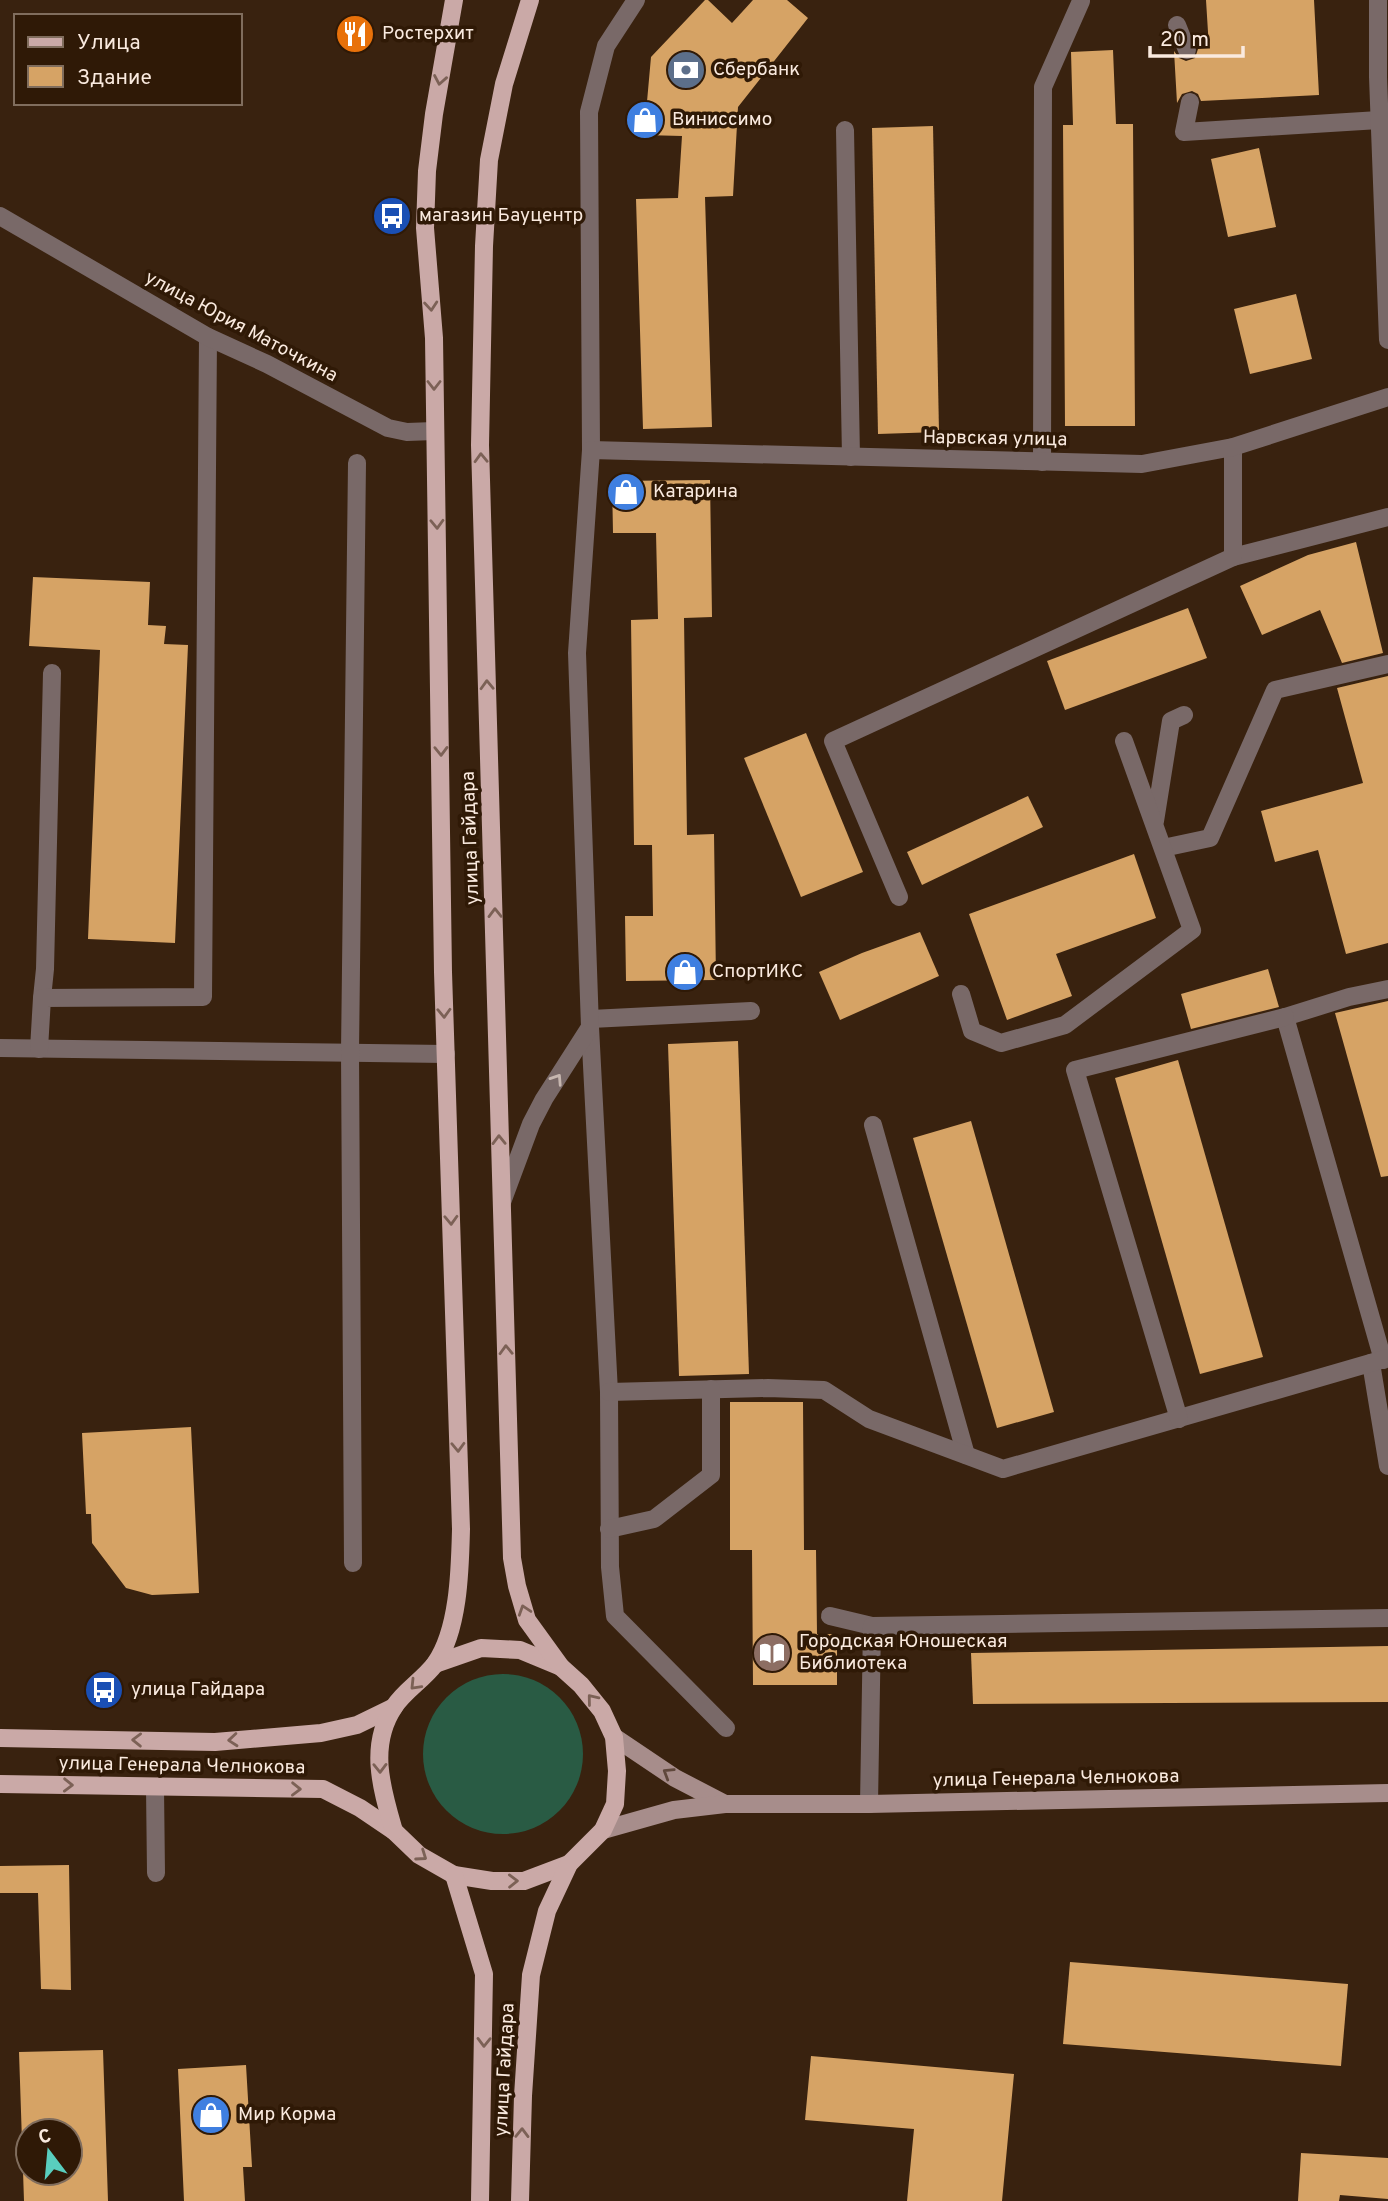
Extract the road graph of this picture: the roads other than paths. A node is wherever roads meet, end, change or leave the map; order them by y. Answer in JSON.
{"nodes":[{"id":1,"x":454,"y":0,"type":"edge"},
{"id":2,"x":530,"y":0,"type":"edge"},
{"id":3,"x":636,"y":0,"type":"edge"},
{"id":4,"x":1378,"y":0,"type":"edge"},
{"id":5,"x":1081,"y":1,"type":"edge"},
{"id":6,"x":1177,"y":25,"type":"dead end"},
{"id":7,"x":1187,"y":50,"type":"dead end"},
{"id":8,"x":1383,"y":77,"type":"edge"},
{"id":9,"x":1190,"y":102,"type":"dead end"},
{"id":10,"x":1380,"y":120,"type":"junction"},
{"id":11,"x":845,"y":130,"type":"dead end"},
{"id":12,"x":0,"y":216,"type":"edge"},
{"id":13,"x":208,"y":337,"type":"junction"},
{"id":14,"x":1388,"y":340,"type":"edge"},
{"id":15,"x":1388,"y":397,"type":"edge"},
{"id":16,"x":434,"y":431,"type":"junction"},
{"id":17,"x":1233,"y":447,"type":"junction"},
{"id":18,"x":591,"y":450,"type":"junction"},
{"id":19,"x":851,"y":457,"type":"junction"},
{"id":20,"x":1042,"y":462,"type":"junction"},
{"id":21,"x":357,"y":463,"type":"dead end"},
{"id":22,"x":1388,"y":517,"type":"edge"},
{"id":23,"x":1233,"y":557,"type":"junction"},
{"id":24,"x":1388,"y":664,"type":"edge"},
{"id":25,"x":51,"y":673,"type":"dead end"},
{"id":26,"x":1184,"y":715,"type":"dead end"},
{"id":27,"x":1125,"y":741,"type":"dead end"},
{"id":28,"x":1155,"y":825,"type":"junction"},
{"id":29,"x":1163,"y":848,"type":"junction"},
{"id":30,"x":899,"y":897,"type":"dead end"},
{"id":31,"x":1388,"y":989,"type":"edge"},
{"id":32,"x":961,"y":994,"type":"dead end"},
{"id":33,"x":42,"y":998,"type":"junction"},
{"id":34,"x":751,"y":1011,"type":"dead end"},
{"id":35,"x":1285,"y":1017,"type":"junction"},
{"id":36,"x":590,"y":1023,"type":"junction"},
{"id":37,"x":0,"y":1048,"type":"edge"},
{"id":38,"x":39,"y":1049,"type":"junction"},
{"id":39,"x":350,"y":1052,"type":"junction"},
{"id":40,"x":446,"y":1054,"type":"junction"},
{"id":41,"x":873,"y":1125,"type":"dead end"},
{"id":42,"x":500,"y":1208,"type":"junction"},
{"id":43,"x":1381,"y":1360,"type":"edge"},
{"id":44,"x":711,"y":1389,"type":"junction"},
{"id":45,"x":609,"y":1392,"type":"junction"},
{"id":46,"x":1179,"y":1419,"type":"junction"},
{"id":47,"x":966,"y":1455,"type":"junction"},
{"id":48,"x":1388,"y":1466,"type":"edge"},
{"id":49,"x":609,"y":1529,"type":"junction"},
{"id":50,"x":353,"y":1563,"type":"dead end"},
{"id":51,"x":830,"y":1616,"type":"dead end"},
{"id":52,"x":1388,"y":1618,"type":"edge"},
{"id":53,"x":872,"y":1626,"type":"junction"},
{"id":54,"x":435,"y":1664,"type":"junction"},
{"id":55,"x":561,"y":1667,"type":"junction"},
{"id":56,"x":394,"y":1707,"type":"junction"},
{"id":57,"x":726,"y":1728,"type":"dead end"},
{"id":58,"x":614,"y":1737,"type":"junction"},
{"id":59,"x":0,"y":1738,"type":"edge"},
{"id":60,"x":0,"y":1784,"type":"edge"},
{"id":61,"x":155,"y":1787,"type":"junction"},
{"id":62,"x":1388,"y":1793,"type":"edge"},
{"id":63,"x":725,"y":1804,"type":"junction"},
{"id":64,"x":869,"y":1804,"type":"junction"},
{"id":65,"x":603,"y":1830,"type":"junction"},
{"id":66,"x":394,"y":1831,"type":"junction"},
{"id":67,"x":569,"y":1864,"type":"junction"},
{"id":68,"x":156,"y":1873,"type":"dead end"},
{"id":69,"x":454,"y":1875,"type":"junction"},
{"id":70,"x":480,"y":2201,"type":"edge"},
{"id":71,"x":520,"y":2201,"type":"edge"}],
"edges":[{"from":1,"to":16,"type":"main road","name":"улица Гайдара","one_way":true},
{"from":42,"to":2,"type":"main road","name":"улица Гайдара","one_way":true},
{"from":3,"to":18,"type":"street"},
{"from":4,"to":8,"type":"street"},
{"from":5,"to":20,"type":"street"},
{"from":6,"to":7,"type":"street"},
{"from":8,"to":10,"type":"street"},
{"from":9,"to":10,"type":"street"},
{"from":10,"to":14,"type":"street"},
{"from":11,"to":19,"type":"street"},
{"from":12,"to":13,"type":"street","name":"улица Юрия Маточкина"},
{"from":13,"to":16,"type":"street","name":"улица Юрия Маточкина"},
{"from":13,"to":33,"type":"street"},
{"from":15,"to":17,"type":"street","name":"Нарвская улица"},
{"from":16,"to":40,"type":"main road","name":"улица Гайдара","one_way":true},
{"from":17,"to":20,"type":"street","name":"Нарвская улица"},
{"from":17,"to":23,"type":"street"},
{"from":18,"to":19,"type":"street","name":"Нарвская улица"},
{"from":18,"to":36,"type":"street"},
{"from":19,"to":20,"type":"street","name":"Нарвская улица"},
{"from":21,"to":39,"type":"street"},
{"from":22,"to":23,"type":"street"},
{"from":23,"to":30,"type":"street"},
{"from":24,"to":29,"type":"street"},
{"from":25,"to":33,"type":"street"},
{"from":26,"to":28,"type":"street"},
{"from":27,"to":28,"type":"street"},
{"from":28,"to":29,"type":"street"},
{"from":29,"to":32,"type":"street"},
{"from":31,"to":35,"type":"street"},
{"from":33,"to":38,"type":"street"},
{"from":34,"to":36,"type":"street"},
{"from":35,"to":43,"type":"street"},
{"from":35,"to":46,"type":"street"},
{"from":42,"to":36,"type":"street","one_way":true},
{"from":36,"to":45,"type":"street"},
{"from":37,"to":38,"type":"street"},
{"from":38,"to":39,"type":"street"},
{"from":39,"to":40,"type":"street"},
{"from":39,"to":50,"type":"street"},
{"from":40,"to":54,"type":"main road","name":"улица Гайдара","one_way":true},
{"from":41,"to":47,"type":"street"},
{"from":55,"to":42,"type":"main road","name":"улица Гайдара","one_way":true},
{"from":43,"to":46,"type":"street"},
{"from":43,"to":48,"type":"street"},
{"from":44,"to":45,"type":"street"},
{"from":44,"to":47,"type":"street"},
{"from":44,"to":49,"type":"street"},
{"from":45,"to":49,"type":"street"},
{"from":46,"to":47,"type":"street"},
{"from":49,"to":57,"type":"street"},
{"from":51,"to":53,"type":"street"},
{"from":52,"to":53,"type":"street"},
{"from":53,"to":64,"type":"street"},
{"from":54,"to":55,"type":"main road","name":"улица Гайдара"},
{"from":54,"to":56,"type":"main road","name":"улица Гайдара","one_way":true},
{"from":58,"to":55,"type":"main road","name":"улица Гайдара","one_way":true},
{"from":56,"to":59,"type":"main road","name":"улица Генерала Челнокова","one_way":true},
{"from":56,"to":66,"type":"main road","name":"улица Гайдара","one_way":true},
{"from":63,"to":58,"type":"main road","name":"улица Генерала Челнокова","one_way":true},
{"from":58,"to":65,"type":"main road","name":"улица Гайдара"},
{"from":60,"to":61,"type":"main road","name":"улица Генерала Челнокова","one_way":true},
{"from":61,"to":66,"type":"main road","name":"улица Генерала Челнокова","one_way":true},
{"from":61,"to":68,"type":"street"},
{"from":62,"to":64,"type":"main road","name":"улица Генерала Челнокова"},
{"from":63,"to":64,"type":"main road","name":"улица Генерала Челнокова"},
{"from":63,"to":65,"type":"main road","name":"улица Генерала Челнокова"},
{"from":65,"to":67,"type":"main road","name":"улица Гайдара"},
{"from":66,"to":69,"type":"main road","name":"улица Гайдара","one_way":true},
{"from":69,"to":67,"type":"main road","name":"улица Гайдара","one_way":true},
{"from":71,"to":67,"type":"main road","name":"улица Гайдара","one_way":true},
{"from":69,"to":70,"type":"main road","name":"улица Гайдара","one_way":true}]}
